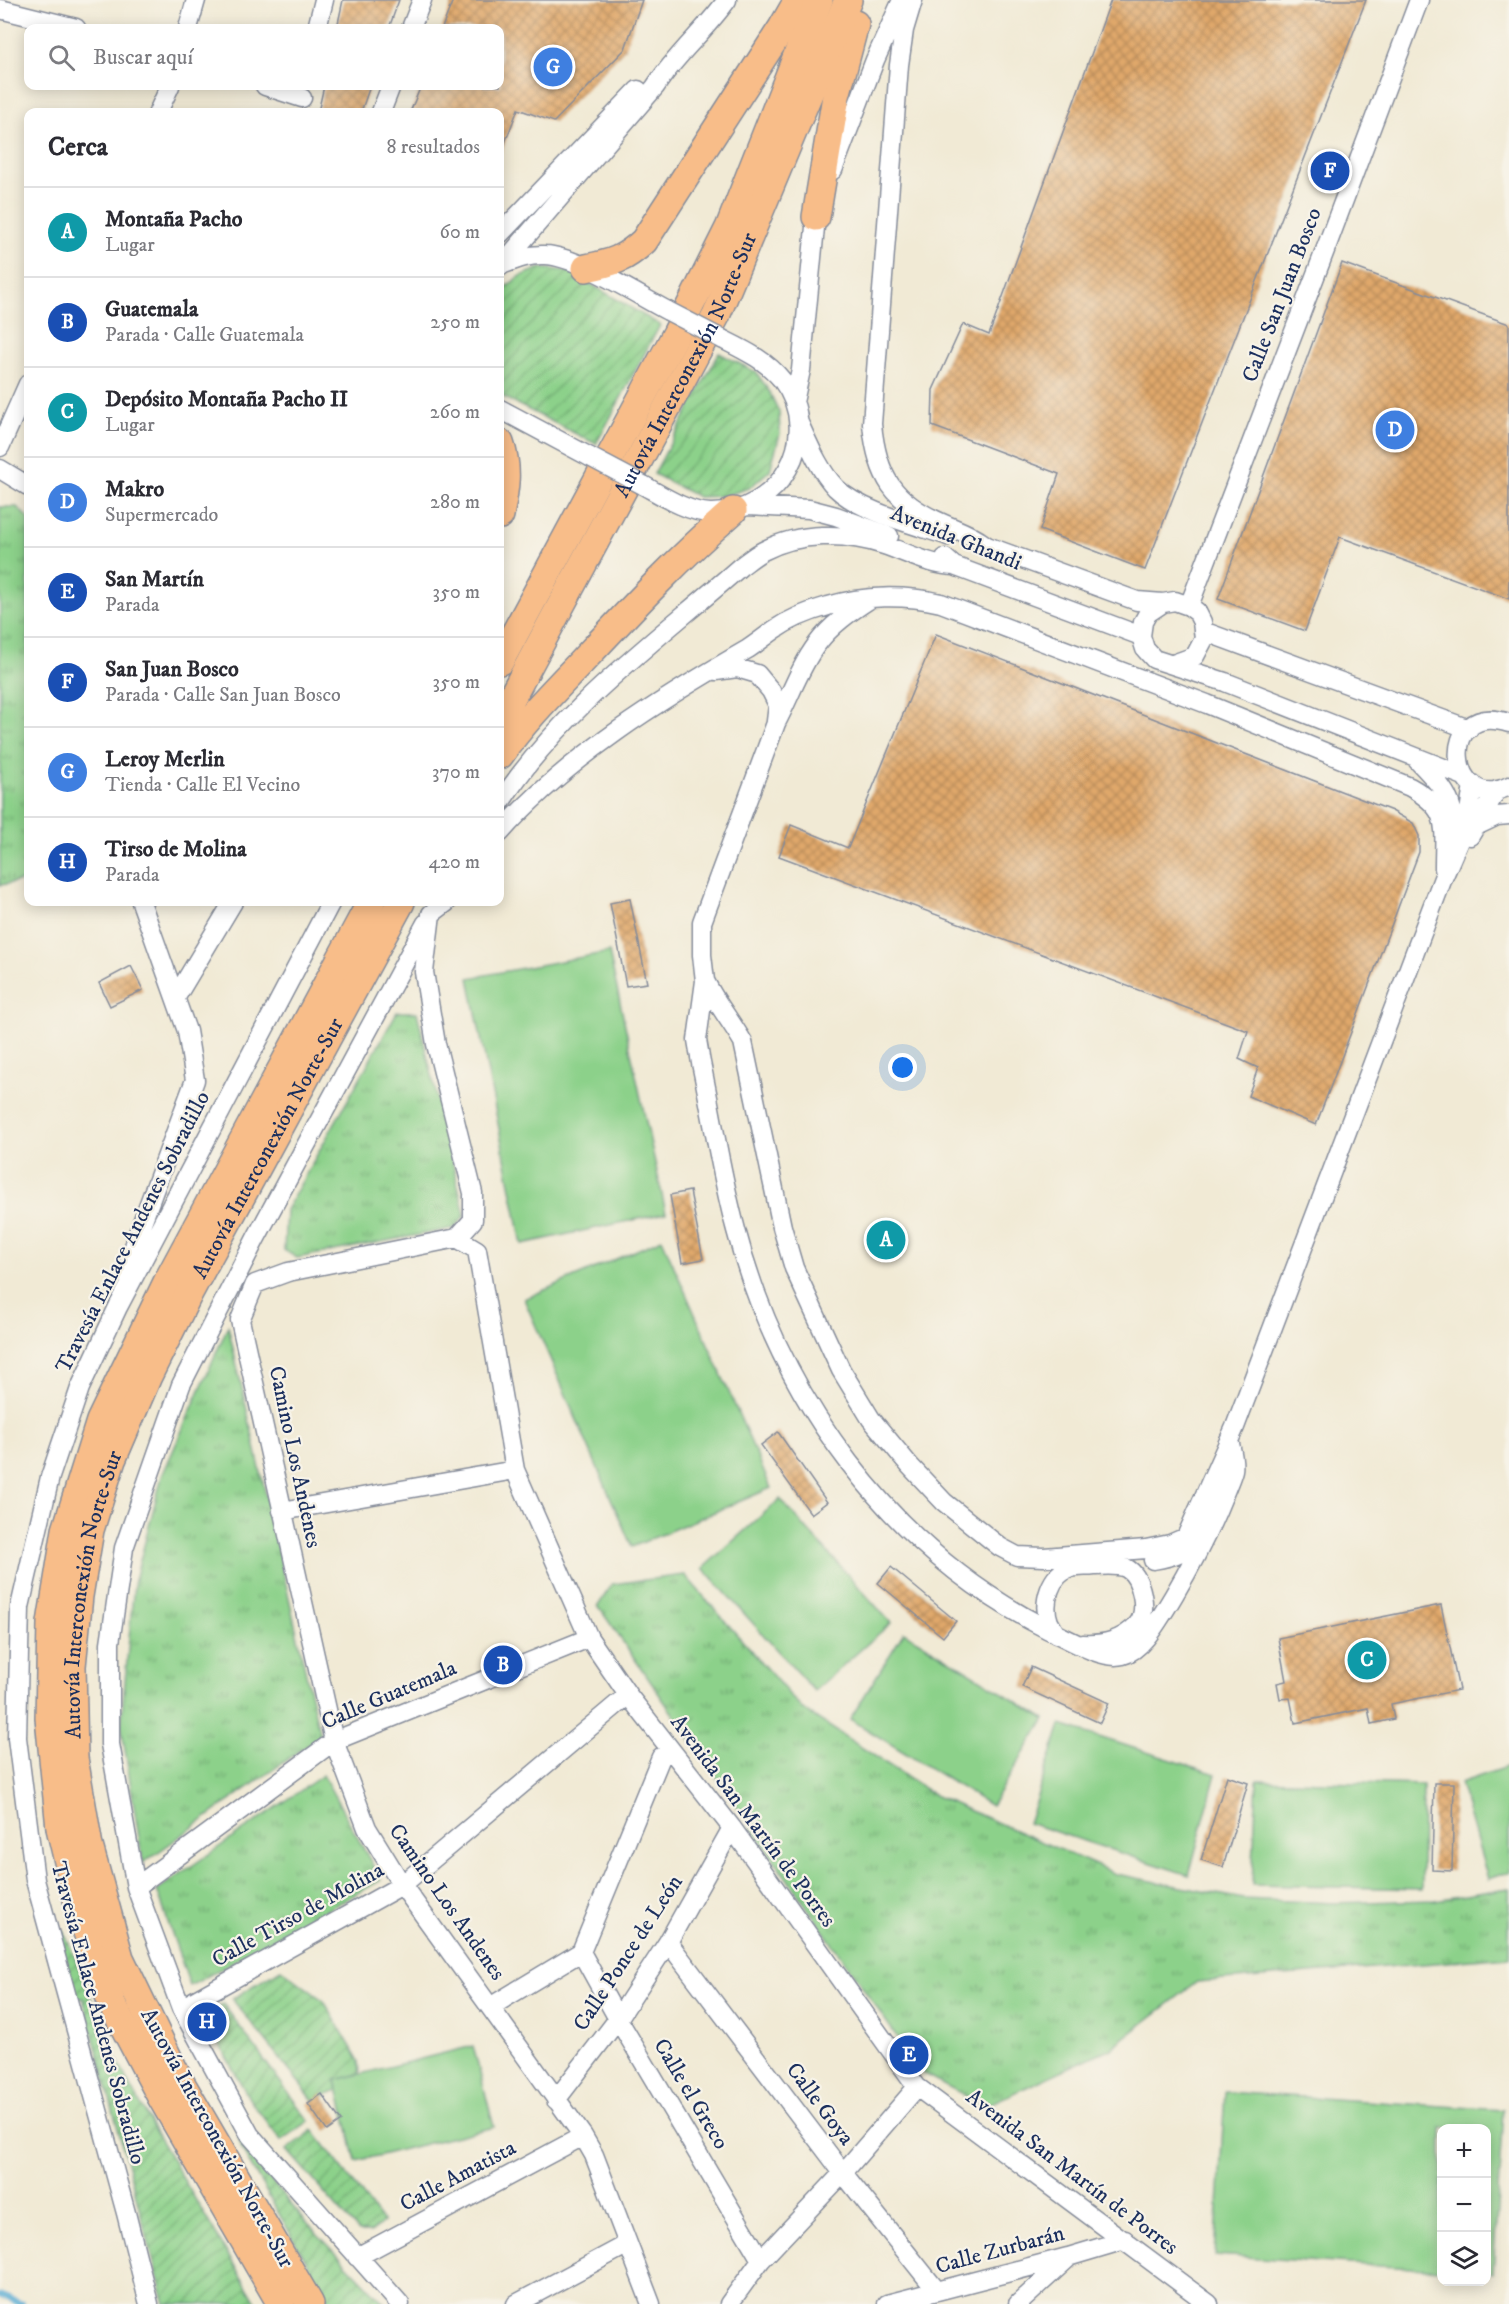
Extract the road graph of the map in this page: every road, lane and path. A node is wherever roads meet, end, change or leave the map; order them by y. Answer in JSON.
{"nodes":[{"id":1,"x":196,"y":0,"type":"edge"},
{"id":2,"x":324,"y":0,"type":"edge"},
{"id":3,"x":422,"y":0,"type":"edge"},
{"id":4,"x":727,"y":0,"type":"edge"},
{"id":5,"x":798,"y":0,"type":"edge"},
{"id":6,"x":819,"y":0,"type":"edge"},
{"id":7,"x":849,"y":0,"type":"edge"},
{"id":8,"x":862,"y":0,"type":"edge"},
{"id":9,"x":902,"y":0,"type":"edge"},
{"id":10,"x":913,"y":0,"type":"edge"},
{"id":11,"x":1419,"y":0,"type":"edge"},
{"id":12,"x":26,"y":7,"type":"edge"},
{"id":13,"x":0,"y":9,"type":"edge"},
{"id":14,"x":66,"y":24,"type":"edge"},
{"id":15,"x":189,"y":24,"type":"edge"},
{"id":16,"x":318,"y":24,"type":"edge"},
{"id":17,"x":413,"y":24,"type":"edge"},
{"id":18,"x":669,"y":64,"type":"junction"},
{"id":19,"x":168,"y":90,"type":"edge"},
{"id":20,"x":277,"y":90,"type":"edge"},
{"id":21,"x":389,"y":90,"type":"edge"},
{"id":22,"x":303,"y":99,"type":"edge"},
{"id":23,"x":160,"y":108,"type":"edge"},
{"id":24,"x":383,"y":108,"type":"edge"},
{"id":25,"x":816,"y":217,"type":"junction"},
{"id":26,"x":504,"y":230,"type":"edge"},
{"id":27,"x":504,"y":262,"type":"edge"},
{"id":28,"x":504,"y":264,"type":"edge"},
{"id":29,"x":586,"y":268,"type":"junction"},
{"id":30,"x":24,"y":393,"type":"edge"},
{"id":31,"x":794,"y":402,"type":"junction"},
{"id":32,"x":504,"y":411,"type":"edge"},
{"id":33,"x":798,"y":422,"type":"junction"},
{"id":34,"x":0,"y":447,"type":"edge"},
{"id":35,"x":504,"y":454,"type":"edge"},
{"id":36,"x":0,"y":469,"type":"edge"},
{"id":37,"x":24,"y":484,"type":"edge"},
{"id":38,"x":504,"y":496,"type":"edge"},
{"id":39,"x":740,"y":508,"type":"junction"},
{"id":40,"x":987,"y":546,"type":"junction"},
{"id":41,"x":954,"y":566,"type":"junction"},
{"id":42,"x":870,"y":599,"type":"junction"},
{"id":43,"x":1163,"y":603,"type":"junction"},
{"id":44,"x":1189,"y":606,"type":"junction"},
{"id":45,"x":1203,"y":631,"type":"junction"},
{"id":46,"x":1141,"y":636,"type":"junction"},
{"id":47,"x":504,"y":654,"type":"edge"},
{"id":48,"x":1173,"y":664,"type":"junction"},
{"id":49,"x":710,"y":671,"type":"junction"},
{"id":50,"x":504,"y":712,"type":"edge"},
{"id":51,"x":776,"y":723,"type":"junction"},
{"id":52,"x":1509,"y":723,"type":"edge"},
{"id":53,"x":1469,"y":729,"type":"junction"},
{"id":54,"x":504,"y":750,"type":"edge"},
{"id":55,"x":1414,"y":756,"type":"junction"},
{"id":56,"x":1468,"y":780,"type":"junction"},
{"id":57,"x":1505,"y":789,"type":"edge"},
{"id":58,"x":504,"y":797,"type":"edge"},
{"id":59,"x":1509,"y":815,"type":"edge"},
{"id":60,"x":1476,"y":826,"type":"junction"},
{"id":61,"x":504,"y":828,"type":"edge"},
{"id":62,"x":1443,"y":877,"type":"junction"},
{"id":63,"x":142,"y":906,"type":"edge"},
{"id":64,"x":231,"y":906,"type":"edge"},
{"id":65,"x":329,"y":906,"type":"edge"},
{"id":66,"x":369,"y":906,"type":"edge"},
{"id":67,"x":399,"y":906,"type":"edge"},
{"id":68,"x":434,"y":908,"type":"edge"},
{"id":69,"x":705,"y":981,"type":"junction"},
{"id":70,"x":176,"y":997,"type":"junction"},
{"id":71,"x":457,"y":1238,"type":"junction"},
{"id":72,"x":118,"y":1307,"type":"junction"},
{"id":73,"x":1229,"y":1440,"type":"junction"},
{"id":74,"x":1219,"y":1463,"type":"junction"},
{"id":75,"x":516,"y":1470,"type":"junction"},
{"id":76,"x":282,"y":1511,"type":"junction"},
{"id":77,"x":1111,"y":1565,"type":"junction"},
{"id":78,"x":1056,"y":1634,"type":"junction"},
{"id":79,"x":589,"y":1638,"type":"junction"},
{"id":80,"x":1075,"y":1643,"type":"junction"},
{"id":81,"x":628,"y":1695,"type":"junction"},
{"id":82,"x":334,"y":1741,"type":"junction"},
{"id":83,"x":670,"y":1751,"type":"junction"},
{"id":84,"x":732,"y":1828,"type":"junction"},
{"id":85,"x":402,"y":1884,"type":"junction"},
{"id":86,"x":136,"y":1887,"type":"junction"},
{"id":87,"x":668,"y":1942,"type":"junction"},
{"id":88,"x":581,"y":1952,"type":"junction"},
{"id":89,"x":490,"y":2007,"type":"junction"},
{"id":90,"x":181,"y":2008,"type":"junction"},
{"id":91,"x":618,"y":2019,"type":"junction"},
{"id":92,"x":917,"y":2086,"type":"junction"},
{"id":93,"x":556,"y":2100,"type":"junction"},
{"id":94,"x":582,"y":2136,"type":"junction"},
{"id":95,"x":843,"y":2173,"type":"junction"},
{"id":96,"x":1125,"y":2240,"type":"junction"},
{"id":97,"x":628,"y":2244,"type":"junction"},
{"id":98,"x":357,"y":2258,"type":"junction"},
{"id":99,"x":1068,"y":2258,"type":"junction"},
{"id":100,"x":761,"y":2260,"type":"junction"},
{"id":101,"x":937,"y":2291,"type":"junction"},
{"id":102,"x":148,"y":2304,"type":"edge"},
{"id":103,"x":281,"y":2304,"type":"edge"},
{"id":104,"x":310,"y":2304,"type":"edge"},
{"id":105,"x":400,"y":2304,"type":"edge"},
{"id":106,"x":516,"y":2304,"type":"edge"},
{"id":107,"x":651,"y":2304,"type":"edge"},
{"id":108,"x":729,"y":2304,"type":"edge"},
{"id":109,"x":887,"y":2304,"type":"edge"},
{"id":110,"x":1018,"y":2304,"type":"edge"},
{"id":111,"x":1209,"y":2304,"type":"edge"}],
"edges":[{"from":1,"to":15,"type":"street"},
{"from":2,"to":16,"type":"street"},
{"from":3,"to":17,"type":"street"},
{"from":4,"to":18,"type":"street"},
{"from":5,"to":29,"type":"highway"},
{"from":6,"to":47,"type":"highway","name":"Autovía Interconexión Norte-Sur"},
{"from":7,"to":50,"type":"highway","name":"Autovía Interconexión Norte-Sur"},
{"from":8,"to":25,"type":"highway"},
{"from":9,"to":25,"type":"street"},
{"from":10,"to":40,"type":"street"},
{"from":11,"to":44,"type":"street","name":"Calle San Juan Bosco"},
{"from":12,"to":13,"type":"street"},
{"from":12,"to":14,"type":"street"},
{"from":18,"to":26,"type":"street"},
{"from":18,"to":27,"type":"street"},
{"from":19,"to":23,"type":"street"},
{"from":20,"to":22,"type":"street"},
{"from":21,"to":24,"type":"street"},
{"from":25,"to":31,"type":"street"},
{"from":28,"to":29,"type":"street"},
{"from":29,"to":31,"type":"street","bridge":true},
{"from":30,"to":34,"type":"street"},
{"from":31,"to":33,"type":"street"},
{"from":32,"to":39,"type":"street","name":"Avenida Ghandi","bridge":true},
{"from":33,"to":39,"type":"street"},
{"from":33,"to":40,"type":"street","name":"Avenida Ghandi"},
{"from":35,"to":38,"type":"highway"},
{"from":36,"to":37,"type":"street"},
{"from":39,"to":41,"type":"street","name":"Avenida Ghandi"},
{"from":39,"to":54,"type":"highway"},
{"from":40,"to":43,"type":"street"},
{"from":41,"to":46,"type":"street","name":"Avenida Ghandi"},
{"from":41,"to":58,"type":"street"},
{"from":42,"to":49,"type":"street"},
{"from":42,"to":51,"type":"street"},
{"from":42,"to":62,"type":"street"},
{"from":43,"to":44,"type":"street"},
{"from":43,"to":46,"type":"street"},
{"from":44,"to":45,"type":"street"},
{"from":45,"to":48,"type":"street"},
{"from":45,"to":53,"type":"street"},
{"from":46,"to":48,"type":"street"},
{"from":48,"to":55,"type":"street"},
{"from":49,"to":51,"type":"street"},
{"from":49,"to":61,"type":"street"},
{"from":51,"to":69,"type":"street"},
{"from":52,"to":53,"type":"street"},
{"from":53,"to":56,"type":"street"},
{"from":55,"to":56,"type":"street"},
{"from":55,"to":62,"type":"street"},
{"from":56,"to":57,"type":"street"},
{"from":56,"to":62,"type":"street"},
{"from":57,"to":60,"type":"street"},
{"from":59,"to":60,"type":"street"},
{"from":60,"to":62,"type":"street"},
{"from":62,"to":73,"type":"street"},
{"from":63,"to":70,"type":"street"},
{"from":64,"to":70,"type":"street"},
{"from":65,"to":72,"type":"street","name":"Travesía Enlace Andenes Sobradillo"},
{"from":66,"to":103,"type":"highway","name":"Autovía Interconexión Norte-Sur"},
{"from":67,"to":104,"type":"highway","name":"Autovía Interconexión Norte-Sur"},
{"from":68,"to":71,"type":"street"},
{"from":68,"to":86,"type":"street"},
{"from":69,"to":74,"type":"street"},
{"from":69,"to":78,"type":"street"},
{"from":70,"to":72,"type":"street"},
{"from":71,"to":75,"type":"street","name":"Avenida San Martín de Porres"},
{"from":71,"to":76,"type":"street","name":"Camino Los Andenes"},
{"from":72,"to":102,"type":"street","name":"Travesía Enlace Andenes Sobradillo"},
{"from":73,"to":74,"type":"street"},
{"from":73,"to":80,"type":"street"},
{"from":74,"to":77,"type":"street"},
{"from":75,"to":76,"type":"street"},
{"from":75,"to":79,"type":"street","name":"Avenida San Martín de Porres"},
{"from":76,"to":82,"type":"street","name":"Camino Los Andenes"},
{"from":77,"to":78,"type":"street"},
{"from":77,"to":80,"type":"street"},
{"from":78,"to":80,"type":"street"},
{"from":79,"to":81,"type":"street","name":"Avenida San Martín de Porres"},
{"from":79,"to":82,"type":"street","name":"Calle Guatemala"},
{"from":81,"to":83,"type":"street","name":"Avenida San Martín de Porres"},
{"from":81,"to":85,"type":"street","name":"Calle Tirso de Molina"},
{"from":82,"to":85,"type":"street","name":"Camino Los Andenes"},
{"from":82,"to":86,"type":"street","name":"Calle Guatemala"},
{"from":83,"to":84,"type":"street","name":"Avenida San Martín de Porres"},
{"from":83,"to":88,"type":"street"},
{"from":84,"to":87,"type":"street","name":"Calle Ponce de León"},
{"from":84,"to":92,"type":"street","name":"Avenida San Martín de Porres"},
{"from":85,"to":89,"type":"street","name":"Camino Los Andenes"},
{"from":85,"to":90,"type":"street","name":"Calle Tirso de Molina"},
{"from":86,"to":90,"type":"street"},
{"from":87,"to":91,"type":"street","name":"Calle Ponce de León"},
{"from":87,"to":95,"type":"street","name":"Calle Goya"},
{"from":88,"to":89,"type":"street"},
{"from":88,"to":91,"type":"street","name":"Calle el Greco"},
{"from":89,"to":93,"type":"street","name":"Camino Los Andenes"},
{"from":90,"to":98,"type":"street"},
{"from":91,"to":93,"type":"street","name":"Calle Ponce de León"},
{"from":91,"to":100,"type":"street","name":"Calle el Greco"},
{"from":92,"to":95,"type":"street"},
{"from":92,"to":96,"type":"street","name":"Avenida San Martín de Porres"},
{"from":93,"to":94,"type":"street","name":"Camino Los Andenes"},
{"from":94,"to":97,"type":"street","name":"Camino Los Andenes"},
{"from":94,"to":98,"type":"street","name":"Calle Amatista"},
{"from":95,"to":100,"type":"street"},
{"from":95,"to":101,"type":"street","name":"Calle Goya"},
{"from":96,"to":99,"type":"street","name":"Calle Zurbarán"},
{"from":96,"to":111,"type":"street","name":"Avenida San Martín de Porres"},
{"from":97,"to":106,"type":"street"},
{"from":97,"to":107,"type":"street","name":"Camino Los Andenes"},
{"from":98,"to":105,"type":"street"},
{"from":99,"to":101,"type":"street","name":"Calle Zurbarán"},
{"from":99,"to":110,"type":"street"},
{"from":100,"to":108,"type":"street"},
{"from":101,"to":109,"type":"street","name":"Calle Zurbarán"}]}
